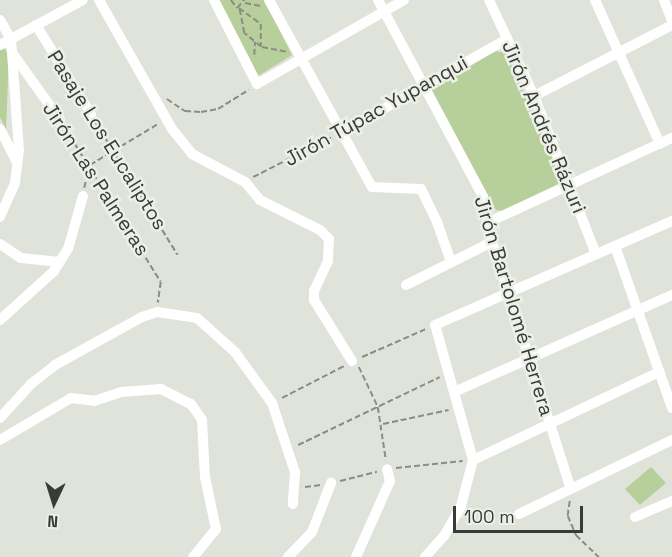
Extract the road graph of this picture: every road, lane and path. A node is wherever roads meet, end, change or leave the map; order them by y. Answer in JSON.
{"nodes":[{"id":1,"x":83,"y":0,"type":"edge"},
{"id":2,"x":99,"y":0,"type":"edge"},
{"id":3,"x":214,"y":0,"type":"edge"},
{"id":4,"x":231,"y":0,"type":"edge"},
{"id":5,"x":378,"y":0,"type":"edge"},
{"id":6,"x":404,"y":0,"type":"edge"},
{"id":7,"x":489,"y":0,"type":"edge"},
{"id":8,"x":595,"y":0,"type":"edge"},
{"id":9,"x":664,"y":0,"type":"edge"},
{"id":10,"x":244,"y":1,"type":"edge"},
{"id":11,"x":267,"y":3,"type":"edge"},
{"id":12,"x":239,"y":8,"type":"junction"},
{"id":13,"x":384,"y":12,"type":"junction"},
{"id":14,"x":0,"y":20,"type":"edge"},
{"id":15,"x":672,"y":23,"type":"edge"},
{"id":16,"x":36,"y":25,"type":"junction"},
{"id":17,"x":238,"y":31,"type":"dead end"},
{"id":18,"x":11,"y":39,"type":"junction"},
{"id":19,"x":507,"y":39,"type":"junction"},
{"id":20,"x":243,"y":41,"type":"dead end"},
{"id":21,"x":255,"y":42,"type":"junction"},
{"id":22,"x":0,"y":45,"type":"edge"},
{"id":23,"x":261,"y":47,"type":"junction"},
{"id":24,"x":12,"y":52,"type":"junction"},
{"id":25,"x":249,"y":52,"type":"dead end"},
{"id":26,"x":289,"y":52,"type":"dead end"},
{"id":27,"x":619,"y":52,"type":"junction"},
{"id":28,"x":301,"y":59,"type":"junction"},
{"id":29,"x":257,"y":84,"type":"junction"},
{"id":30,"x":422,"y":86,"type":"junction"},
{"id":31,"x":534,"y":96,"type":"junction"},
{"id":32,"x":167,"y":99,"type":"dead end"},
{"id":33,"x":90,"y":114,"type":"joint"},
{"id":34,"x":166,"y":119,"type":"junction"},
{"id":35,"x":60,"y":120,"type":"joint"},
{"id":36,"x":0,"y":129,"type":"edge"},
{"id":37,"x":341,"y":133,"type":"junction"},
{"id":38,"x":672,"y":138,"type":"edge"},
{"id":39,"x":660,"y":144,"type":"junction"},
{"id":40,"x":113,"y":151,"type":"junction"},
{"id":41,"x":17,"y":165,"type":"junction"},
{"id":42,"x":89,"y":165,"type":"junction"},
{"id":43,"x":245,"y":182,"type":"junction"},
{"id":44,"x":569,"y":186,"type":"junction"},
{"id":45,"x":83,"y":196,"type":"joint"},
{"id":46,"x":0,"y":218,"type":"edge"},
{"id":47,"x":489,"y":222,"type":"junction"},
{"id":48,"x":672,"y":222,"type":"edge"},
{"id":49,"x":492,"y":242,"type":"junction"},
{"id":50,"x":0,"y":244,"type":"edge"},
{"id":51,"x":615,"y":246,"type":"junction"},
{"id":52,"x":596,"y":254,"type":"junction"},
{"id":53,"x":178,"y":255,"type":"dead end"},
{"id":54,"x":60,"y":262,"type":"junction"},
{"id":55,"x":451,"y":262,"type":"junction"},
{"id":56,"x":406,"y":285,"type":"dead end"},
{"id":57,"x":508,"y":293,"type":"junction"},
{"id":58,"x":672,"y":296,"type":"edge"},
{"id":59,"x":637,"y":309,"type":"junction"},
{"id":60,"x":157,"y":312,"type":"junction"},
{"id":61,"x":0,"y":320,"type":"edge"},
{"id":62,"x":529,"y":358,"type":"junction"},
{"id":63,"x":352,"y":361,"type":"joint"},
{"id":64,"x":659,"y":372,"type":"junction"},
{"id":65,"x":449,"y":373,"type":"junction"},
{"id":66,"x":454,"y":392,"type":"junction"},
{"id":67,"x":378,"y":407,"type":"junction"},
{"id":68,"x":459,"y":408,"type":"junction"},
{"id":69,"x":672,"y":408,"type":"edge"},
{"id":70,"x":0,"y":418,"type":"edge"},
{"id":71,"x":382,"y":424,"type":"junction"},
{"id":72,"x":550,"y":424,"type":"junction"},
{"id":73,"x":0,"y":440,"type":"edge"},
{"id":74,"x":672,"y":440,"type":"edge"},
{"id":75,"x":289,"y":449,"type":"junction"},
{"id":76,"x":473,"y":460,"type":"junction"},
{"id":77,"x":387,"y":469,"type":"junction"},
{"id":78,"x":331,"y":483,"type":"junction"},
{"id":79,"x":295,"y":489,"type":"junction"},
{"id":80,"x":571,"y":489,"type":"junction"},
{"id":81,"x":672,"y":501,"type":"edge"},
{"id":82,"x":292,"y":504,"type":"dead end"},
{"id":83,"x":519,"y":514,"type":"dead end"},
{"id":84,"x":635,"y":517,"type":"dead end"},
{"id":85,"x":193,"y":557,"type":"edge"},
{"id":86,"x":288,"y":557,"type":"edge"},
{"id":87,"x":356,"y":557,"type":"edge"},
{"id":88,"x":425,"y":557,"type":"edge"},
{"id":89,"x":599,"y":557,"type":"edge"}],
"edges":[{"from":1,"to":16,"type":"street"},
{"from":2,"to":34,"type":"street"},
{"from":3,"to":29,"type":"street"},
{"from":4,"to":12,"type":"path"},
{"from":5,"to":13,"type":"street","name":"Jirón Bartolomé Herrera"},
{"from":6,"to":13,"type":"street"},
{"from":7,"to":19,"type":"street","name":"Jirón Andrés Rázuri"},
{"from":8,"to":27,"type":"street"},
{"from":9,"to":15,"type":"street"},
{"from":10,"to":11,"type":"path"},
{"from":10,"to":12,"type":"path"},
{"from":11,"to":28,"type":"street"},
{"from":12,"to":21,"type":"path"},
{"from":12,"to":23,"type":"path"},
{"from":13,"to":28,"type":"street"},
{"from":13,"to":30,"type":"street","name":"Jirón Bartolomé Herrera"},
{"from":14,"to":18,"type":"street"},
{"from":15,"to":27,"type":"street"},
{"from":16,"to":18,"type":"street"},
{"from":16,"to":33,"type":"street","name":"Pasaje Los Eucaliptos"},
{"from":17,"to":20,"type":"path"},
{"from":18,"to":22,"type":"street"},
{"from":18,"to":24,"type":"street"},
{"from":19,"to":30,"type":"street","name":"Jirón Túpac Yupanqui"},
{"from":19,"to":31,"type":"street","name":"Jirón Andrés Rázuri"},
{"from":21,"to":23,"type":"path"},
{"from":21,"to":25,"type":"path"},
{"from":23,"to":26,"type":"path"},
{"from":24,"to":35,"type":"street","name":"Jirón Las Palmeras"},
{"from":24,"to":41,"type":"street"},
{"from":27,"to":31,"type":"street"},
{"from":27,"to":39,"type":"street"},
{"from":28,"to":29,"type":"street"},
{"from":28,"to":37,"type":"street"},
{"from":29,"to":32,"type":"path"},
{"from":30,"to":37,"type":"street","name":"Jirón Túpac Yupanqui"},
{"from":30,"to":47,"type":"street","name":"Jirón Bartolomé Herrera"},
{"from":31,"to":44,"type":"street","name":"Jirón Andrés Rázuri"},
{"from":33,"to":40,"type":"path","name":"Pasaje Los Eucaliptos"},
{"from":34,"to":40,"type":"path"},
{"from":34,"to":43,"type":"street"},
{"from":35,"to":42,"type":"path","name":"Jirón Las Palmeras"},
{"from":36,"to":41,"type":"street"},
{"from":37,"to":43,"type":"path","name":"Jirón Túpac Yupanqui"},
{"from":37,"to":55,"type":"street"},
{"from":38,"to":39,"type":"street"},
{"from":39,"to":44,"type":"street"},
{"from":40,"to":42,"type":"path"},
{"from":40,"to":53,"type":"path","name":"Pasaje Los Eucaliptos"},
{"from":41,"to":46,"type":"street"},
{"from":42,"to":45,"type":"path"},
{"from":42,"to":60,"type":"path","name":"Jirón Las Palmeras"},
{"from":43,"to":63,"type":"street"},
{"from":44,"to":47,"type":"street"},
{"from":44,"to":52,"type":"street","name":"Jirón Andrés Rázuri"},
{"from":45,"to":54,"type":"street"},
{"from":47,"to":49,"type":"street","name":"Jirón Bartolomé Herrera"},
{"from":48,"to":51,"type":"street"},
{"from":49,"to":55,"type":"street"},
{"from":49,"to":57,"type":"street","name":"Jirón Bartolomé Herrera"},
{"from":50,"to":54,"type":"street"},
{"from":51,"to":52,"type":"street"},
{"from":51,"to":59,"type":"street"},
{"from":52,"to":57,"type":"street"},
{"from":54,"to":61,"type":"street"},
{"from":55,"to":56,"type":"street"},
{"from":57,"to":62,"type":"street","name":"Jirón Bartolomé Herrera"},
{"from":57,"to":65,"type":"street"},
{"from":58,"to":59,"type":"street"},
{"from":59,"to":62,"type":"street"},
{"from":59,"to":64,"type":"street"},
{"from":60,"to":70,"type":"street"},
{"from":60,"to":75,"type":"street"},
{"from":62,"to":66,"type":"street"},
{"from":62,"to":72,"type":"street","name":"Jirón Bartolomé Herrera"},
{"from":63,"to":67,"type":"path"},
{"from":64,"to":69,"type":"street"},
{"from":64,"to":72,"type":"street"},
{"from":65,"to":66,"type":"street"},
{"from":65,"to":67,"type":"path"},
{"from":66,"to":68,"type":"street"},
{"from":67,"to":71,"type":"path"},
{"from":67,"to":75,"type":"path"},
{"from":68,"to":71,"type":"path"},
{"from":68,"to":76,"type":"street"},
{"from":71,"to":77,"type":"path"},
{"from":72,"to":76,"type":"street"},
{"from":72,"to":80,"type":"street","name":"Jirón Bartolomé Herrera"},
{"from":73,"to":85,"type":"street"},
{"from":74,"to":80,"type":"street"},
{"from":75,"to":79,"type":"street"},
{"from":76,"to":77,"type":"path"},
{"from":76,"to":88,"type":"street"},
{"from":77,"to":78,"type":"path"},
{"from":77,"to":87,"type":"street"},
{"from":78,"to":79,"type":"path"},
{"from":78,"to":86,"type":"street"},
{"from":79,"to":82,"type":"street"},
{"from":80,"to":83,"type":"street"},
{"from":80,"to":89,"type":"path"},
{"from":81,"to":84,"type":"street"}]}
